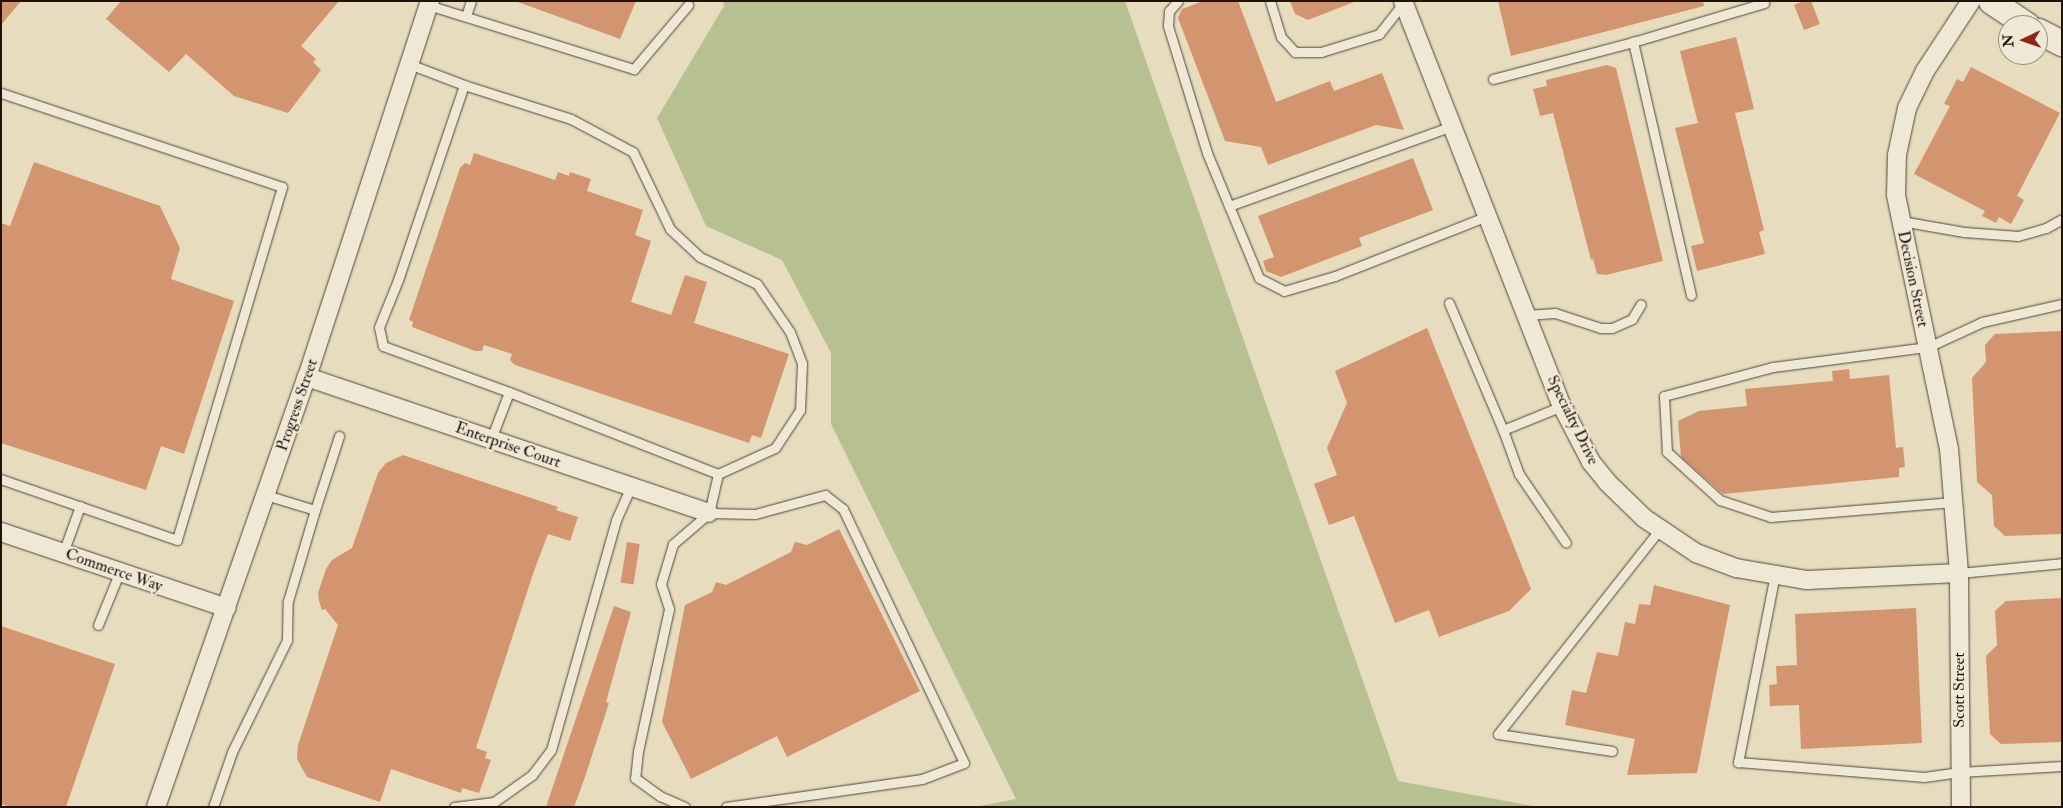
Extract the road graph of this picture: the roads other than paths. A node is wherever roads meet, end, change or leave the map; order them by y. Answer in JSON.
{"nodes":[{"id":1,"x":471,"y":1,"type":"edge"},
{"id":2,"x":1178,"y":1,"type":"edge"},
{"id":3,"x":1270,"y":1,"type":"edge"},
{"id":4,"x":1970,"y":1,"type":"edge"},
{"id":5,"x":1991,"y":1,"type":"edge"},
{"id":6,"x":1404,"y":2,"type":"edge"},
{"id":7,"x":429,"y":3,"type":"edge"},
{"id":8,"x":1764,"y":3,"type":"dead end"},
{"id":9,"x":688,"y":6,"type":"dead end"},
{"id":10,"x":2012,"y":15,"type":"edge"},
{"id":11,"x":466,"y":16,"type":"junction"},
{"id":12,"x":2048,"y":36,"type":"edge"},
{"id":13,"x":1633,"y":42,"type":"junction"},
{"id":14,"x":2062,"y":43,"type":"edge"},
{"id":15,"x":409,"y":64,"type":"junction"},
{"id":16,"x":1493,"y":79,"type":"dead end"},
{"id":17,"x":464,"y":85,"type":"junction"},
{"id":18,"x":1,"y":93,"type":"edge"},
{"id":19,"x":1452,"y":126,"type":"junction"},
{"id":20,"x":1229,"y":206,"type":"junction"},
{"id":21,"x":1487,"y":216,"type":"junction"},
{"id":22,"x":2062,"y":219,"type":"edge"},
{"id":23,"x":1901,"y":221,"type":"junction"},
{"id":24,"x":1692,"y":295,"type":"dead end"},
{"id":25,"x":1449,"y":303,"type":"dead end"},
{"id":26,"x":1641,"y":304,"type":"dead end"},
{"id":27,"x":2062,"y":304,"type":"edge"},
{"id":28,"x":1526,"y":315,"type":"junction"},
{"id":29,"x":1928,"y":348,"type":"junction"},
{"id":30,"x":307,"y":377,"type":"junction"},
{"id":31,"x":509,"y":392,"type":"junction"},
{"id":32,"x":1562,"y":406,"type":"junction"},
{"id":33,"x":1503,"y":430,"type":"junction"},
{"id":34,"x":339,"y":436,"type":"dead end"},
{"id":35,"x":491,"y":439,"type":"junction"},
{"id":36,"x":718,"y":474,"type":"junction"},
{"id":37,"x":1,"y":479,"type":"edge"},
{"id":38,"x":632,"y":487,"type":"junction"},
{"id":39,"x":266,"y":495,"type":"junction"},
{"id":40,"x":1953,"y":502,"type":"junction"},
{"id":41,"x":80,"y":506,"type":"junction"},
{"id":42,"x":315,"y":510,"type":"junction"},
{"id":43,"x":708,"y":513,"type":"junction"},
{"id":44,"x":1660,"y":529,"type":"junction"},
{"id":45,"x":1,"y":532,"type":"edge"},
{"id":46,"x":1566,"y":543,"type":"dead end"},
{"id":47,"x":64,"y":553,"type":"junction"},
{"id":48,"x":2062,"y":563,"type":"edge"},
{"id":49,"x":120,"y":572,"type":"junction"},
{"id":50,"x":1958,"y":573,"type":"junction"},
{"id":51,"x":1775,"y":574,"type":"junction"},
{"id":52,"x":227,"y":608,"type":"junction"},
{"id":53,"x":98,"y":625,"type":"dead end"},
{"id":54,"x":1612,"y":751,"type":"dead end"},
{"id":55,"x":2062,"y":766,"type":"edge"},
{"id":56,"x":1960,"y":772,"type":"junction"},
{"id":57,"x":156,"y":807,"type":"edge"},
{"id":58,"x":213,"y":807,"type":"edge"},
{"id":59,"x":454,"y":807,"type":"edge"},
{"id":60,"x":685,"y":807,"type":"edge"},
{"id":61,"x":726,"y":807,"type":"edge"},
{"id":62,"x":1961,"y":807,"type":"edge"}],
"edges":[{"from":1,"to":11,"type":"lane"},
{"from":2,"to":20,"type":"lane"},
{"from":3,"to":6,"type":"lane"},
{"from":4,"to":23,"type":"street","name":"Decision Street"},
{"from":5,"to":10,"type":"main road"},
{"from":6,"to":19,"type":"street","name":"Specialty Drive"},
{"from":7,"to":11,"type":"lane"},
{"from":7,"to":15,"type":"street","name":"Progress Street"},
{"from":8,"to":13,"type":"lane"},
{"from":9,"to":11,"type":"lane"},
{"from":12,"to":14,"type":"main road"},
{"from":13,"to":16,"type":"lane"},
{"from":13,"to":24,"type":"lane"},
{"from":15,"to":17,"type":"lane"},
{"from":15,"to":30,"type":"street","name":"Progress Street"},
{"from":17,"to":31,"type":"lane"},
{"from":17,"to":36,"type":"lane"},
{"from":18,"to":41,"type":"lane"},
{"from":19,"to":20,"type":"lane"},
{"from":19,"to":21,"type":"street","name":"Specialty Drive"},
{"from":20,"to":21,"type":"lane"},
{"from":21,"to":28,"type":"street","name":"Specialty Drive"},
{"from":22,"to":23,"type":"lane"},
{"from":23,"to":29,"type":"street","name":"Decision Street"},
{"from":25,"to":33,"type":"lane"},
{"from":26,"to":28,"type":"lane"},
{"from":27,"to":29,"type":"lane"},
{"from":28,"to":32,"type":"street","name":"Specialty Drive"},
{"from":29,"to":40,"type":"street","name":"Decision Street"},
{"from":29,"to":40,"type":"lane"},
{"from":30,"to":35,"type":"street","name":"Enterprise Court"},
{"from":30,"to":39,"type":"street","name":"Progress Street"},
{"from":31,"to":35,"type":"lane"},
{"from":31,"to":36,"type":"lane"},
{"from":32,"to":33,"type":"lane"},
{"from":32,"to":44,"type":"street","name":"Specialty Drive"},
{"from":33,"to":46,"type":"lane"},
{"from":34,"to":42,"type":"lane"},
{"from":35,"to":38,"type":"street","name":"Enterprise Court"},
{"from":36,"to":43,"type":"lane"},
{"from":37,"to":41,"type":"lane"},
{"from":38,"to":43,"type":"street","name":"Enterprise Court"},
{"from":38,"to":59,"type":"lane"},
{"from":39,"to":42,"type":"lane"},
{"from":39,"to":52,"type":"street","name":"Progress Street"},
{"from":40,"to":50,"type":"street","name":"Decision Street"},
{"from":41,"to":47,"type":"lane"},
{"from":42,"to":58,"type":"lane"},
{"from":43,"to":60,"type":"lane"},
{"from":43,"to":61,"type":"lane"},
{"from":44,"to":51,"type":"street","name":"Specialty Drive"},
{"from":44,"to":54,"type":"lane"},
{"from":45,"to":47,"type":"street","name":"Commerce Way"},
{"from":47,"to":49,"type":"street","name":"Commerce Way"},
{"from":48,"to":50,"type":"lane"},
{"from":49,"to":52,"type":"street","name":"Commerce Way"},
{"from":49,"to":53,"type":"lane"},
{"from":50,"to":51,"type":"street","name":"Specialty Drive"},
{"from":50,"to":56,"type":"street","name":"Scott Street"},
{"from":51,"to":56,"type":"lane"},
{"from":52,"to":57,"type":"street","name":"Progress Street"},
{"from":55,"to":56,"type":"lane"},
{"from":56,"to":62,"type":"street","name":"Scott Street"}]}
